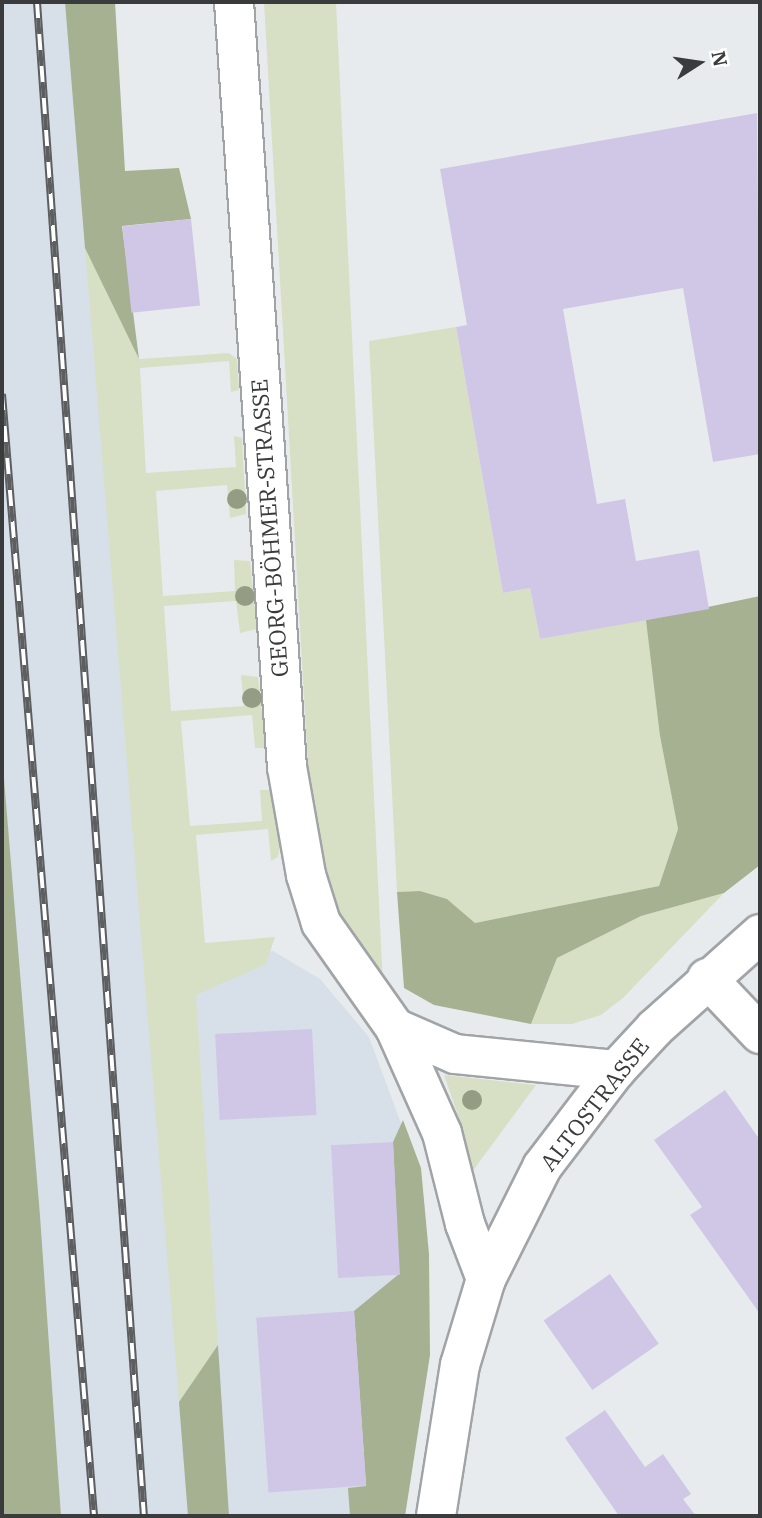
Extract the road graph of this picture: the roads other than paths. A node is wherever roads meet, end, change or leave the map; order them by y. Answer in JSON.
{"nodes":[{"id":1,"x":234,"y":2,"type":"edge"},
{"id":2,"x":760,"y":934,"type":"edge"},
{"id":3,"x":707,"y":978,"type":"junction"},
{"id":4,"x":395,"y":1028,"type":"junction"},
{"id":5,"x":760,"y":1034,"type":"edge"},
{"id":6,"x":616,"y":1070,"type":"junction"},
{"id":7,"x":486,"y":1279,"type":"junction"},
{"id":8,"x":436,"y":1516,"type":"edge"}],
"edges":[{"from":1,"to":4,"type":"street","name":"GEORG-BÖHMER-STRASSE"},
{"from":2,"to":3,"type":"street","name":"ALTOSTRASSE"},
{"from":3,"to":5,"type":"street"},
{"from":3,"to":6,"type":"street","name":"ALTOSTRASSE"},
{"from":4,"to":6,"type":"street"},
{"from":4,"to":7,"type":"street","name":"GEORG-BÖHMER-STRASSE"},
{"from":6,"to":7,"type":"street","name":"ALTOSTRASSE"},
{"from":7,"to":8,"type":"street","name":"ALTOSTRASSE"}]}
